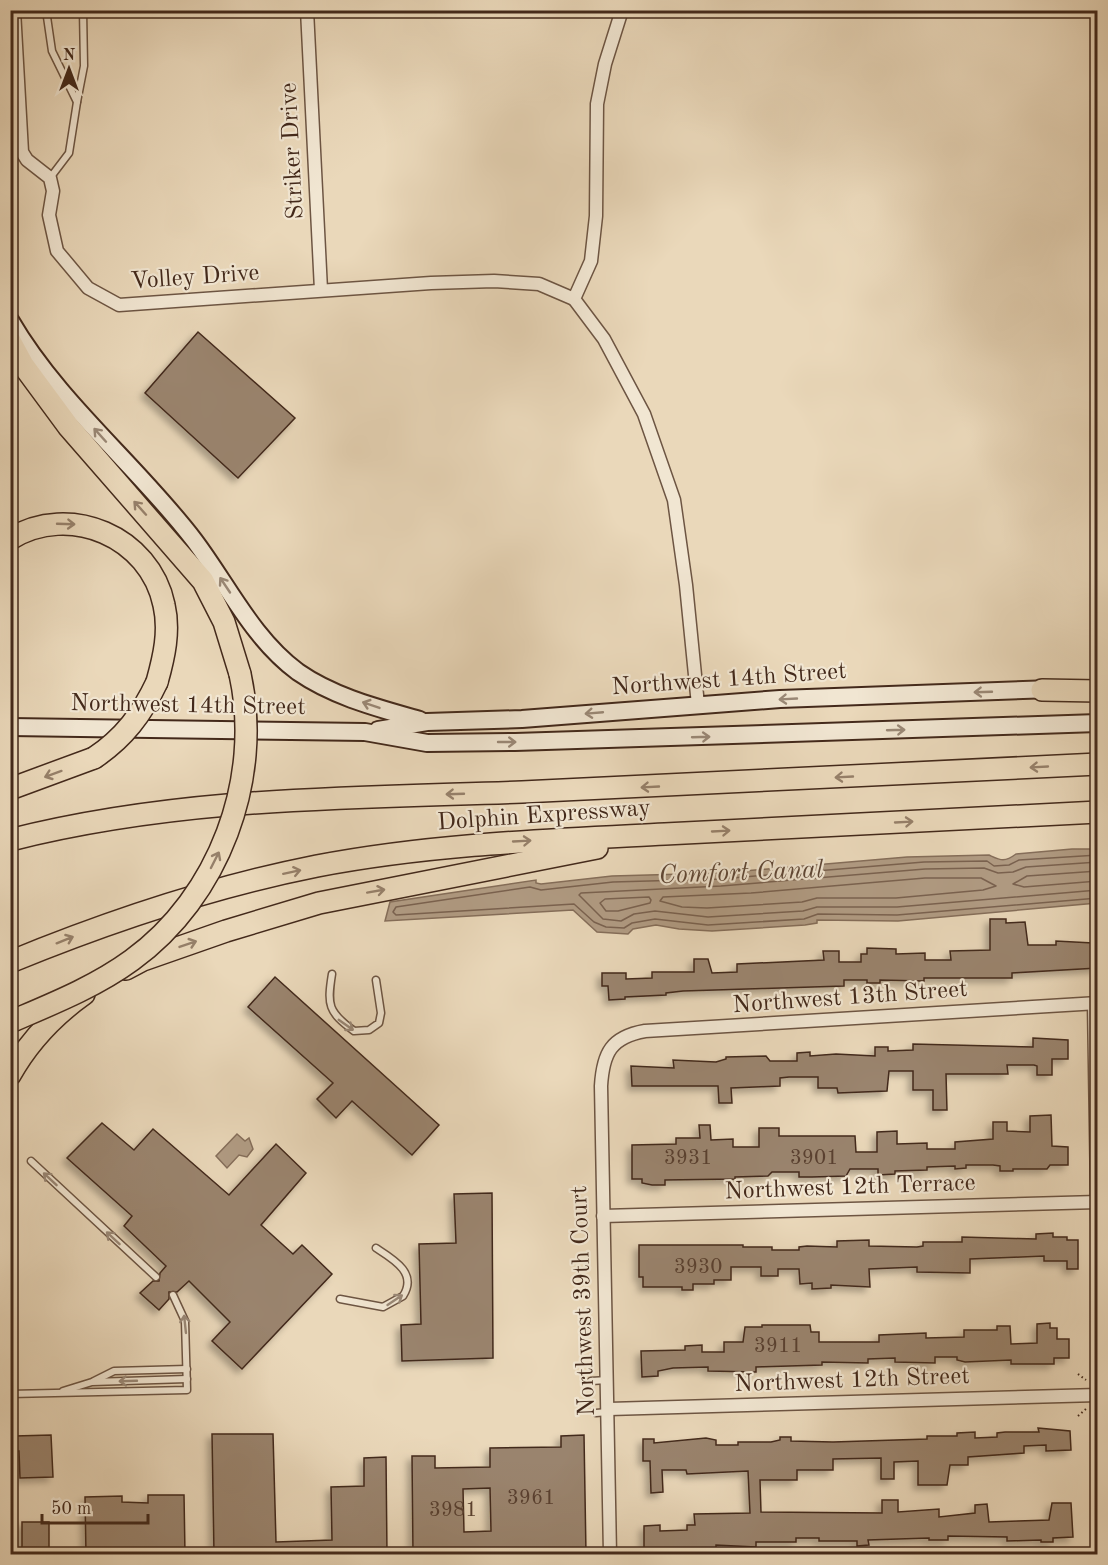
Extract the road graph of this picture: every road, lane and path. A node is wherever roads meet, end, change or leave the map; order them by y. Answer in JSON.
{"nodes":[{"id":1,"x":14,"y":10,"type":"edge"},
{"id":2,"x":46,"y":10,"type":"edge"},
{"id":3,"x":83,"y":10,"type":"edge"},
{"id":4,"x":307,"y":10,"type":"edge"},
{"id":5,"x":622,"y":10,"type":"edge"},
{"id":6,"x":77,"y":102,"type":"junction"},
{"id":7,"x":50,"y":178,"type":"junction"},
{"id":8,"x":321,"y":290,"type":"junction"},
{"id":9,"x":574,"y":299,"type":"junction"},
{"id":10,"x":10,"y":321,"type":"edge"},
{"id":11,"x":10,"y":341,"type":"edge"},
{"id":12,"x":10,"y":538,"type":"edge"},
{"id":13,"x":1098,"y":686,"type":"edge"},
{"id":14,"x":1042,"y":690,"type":"junction"},
{"id":15,"x":1098,"y":691,"type":"edge"},
{"id":16,"x":698,"y":705,"type":"junction"},
{"id":17,"x":427,"y":722,"type":"junction"},
{"id":18,"x":1098,"y":723,"type":"edge"},
{"id":19,"x":10,"y":727,"type":"edge"},
{"id":20,"x":365,"y":732,"type":"junction"},
{"id":21,"x":1098,"y":764,"type":"edge"},
{"id":22,"x":10,"y":789,"type":"edge"},
{"id":23,"x":1098,"y":812,"type":"edge"},
{"id":24,"x":663,"y":834,"type":"junction"},
{"id":25,"x":10,"y":840,"type":"edge"},
{"id":26,"x":10,"y":962,"type":"edge"},
{"id":27,"x":332,"y":974,"type":"dead end"},
{"id":28,"x":376,"y":980,"type":"dead end"},
{"id":29,"x":1096,"y":1003,"type":"edge"},
{"id":30,"x":10,"y":1022,"type":"edge"},
{"id":31,"x":610,"y":1048,"type":"joint"},
{"id":32,"x":10,"y":1075,"type":"edge"},
{"id":33,"x":31,"y":1161,"type":"dead end"},
{"id":34,"x":1097,"y":1202,"type":"edge"},
{"id":35,"x":603,"y":1216,"type":"junction"},
{"id":36,"x":376,"y":1248,"type":"dead end"},
{"id":37,"x":1098,"y":1256,"type":"edge"},
{"id":38,"x":156,"y":1277,"type":"dead end"},
{"id":39,"x":173,"y":1295,"type":"dead end"},
{"id":40,"x":340,"y":1299,"type":"dead end"},
{"id":41,"x":187,"y":1369,"type":"junction"},
{"id":42,"x":1078,"y":1374,"type":"dead end"},
{"id":43,"x":187,"y":1379,"type":"junction"},
{"id":44,"x":608,"y":1380,"type":"junction"},
{"id":45,"x":1086,"y":1380,"type":"dead end"},
{"id":46,"x":591,"y":1381,"type":"dead end"},
{"id":47,"x":92,"y":1382,"type":"junction"},
{"id":48,"x":53,"y":1393,"type":"junction"},
{"id":49,"x":10,"y":1394,"type":"edge"},
{"id":50,"x":1098,"y":1395,"type":"edge"},
{"id":51,"x":1086,"y":1409,"type":"dead end"},
{"id":52,"x":604,"y":1411,"type":"junction"},
{"id":53,"x":1078,"y":1416,"type":"dead end"},
{"id":54,"x":610,"y":1554,"type":"edge"}],
"edges":[{"from":1,"to":7,"type":"street"},
{"from":2,"to":6,"type":"lane"},
{"from":3,"to":6,"type":"lane"},
{"from":4,"to":8,"type":"street","name":"Striker Drive"},
{"from":5,"to":9,"type":"street"},
{"from":6,"to":7,"type":"lane"},
{"from":7,"to":8,"type":"street","name":"Volley Drive"},
{"from":8,"to":9,"type":"street","name":"Volley Drive"},
{"from":9,"to":16,"type":"street"},
{"from":17,"to":10,"type":"main road","one_way":true},
{"from":30,"to":11,"type":"highway","one_way":true,"bridge":true},
{"from":12,"to":22,"type":"highway","one_way":true,"bridge":true},
{"from":13,"to":14,"type":"main road","name":"Northwest 14th Street"},
{"from":14,"to":15,"type":"highway"},
{"from":14,"to":16,"type":"main road","name":"Northwest 14th Street","one_way":true},
{"from":16,"to":17,"type":"main road","name":"Northwest 14th Street","one_way":true},
{"from":17,"to":20,"type":"main road","name":"Northwest 14th Street"},
{"from":20,"to":18,"type":"main road","name":"Northwest 14th Street","one_way":true},
{"from":19,"to":20,"type":"main road","name":"Northwest 14th Street"},
{"from":21,"to":25,"type":"highway","name":"Dolphin Expressway","one_way":true},
{"from":24,"to":23,"type":"highway","name":"Dolphin Expressway","one_way":true},
{"from":26,"to":24,"type":"highway","name":"Dolphin Expressway","one_way":true},
{"from":32,"to":24,"type":"highway","one_way":true},
{"from":27,"to":28,"type":"lane","one_way":true},
{"from":29,"to":31,"type":"street","name":"Northwest 13th Street"},
{"from":29,"to":34,"type":"street"},
{"from":31,"to":35,"type":"street","name":"Northwest 39th Court"},
{"from":38,"to":33,"type":"lane","one_way":true},
{"from":34,"to":35,"type":"street","name":"Northwest 12th Terrace"},
{"from":34,"to":37,"type":"street"},
{"from":35,"to":44,"type":"street","name":"Northwest 39th Court"},
{"from":40,"to":36,"type":"lane","one_way":true},
{"from":41,"to":39,"type":"lane","one_way":true},
{"from":41,"to":43,"type":"lane"},
{"from":41,"to":47,"type":"lane"},
{"from":42,"to":45,"type":"path"},
{"from":43,"to":47,"type":"lane","one_way":true},
{"from":43,"to":48,"type":"lane"},
{"from":44,"to":46,"type":"lane"},
{"from":44,"to":52,"type":"street","name":"Northwest 39th Court"},
{"from":47,"to":48,"type":"lane"},
{"from":48,"to":49,"type":"lane"},
{"from":50,"to":52,"type":"street","name":"Northwest 12th Street"},
{"from":51,"to":53,"type":"path"},
{"from":52,"to":54,"type":"street","name":"Northwest 39th Court"}]}
